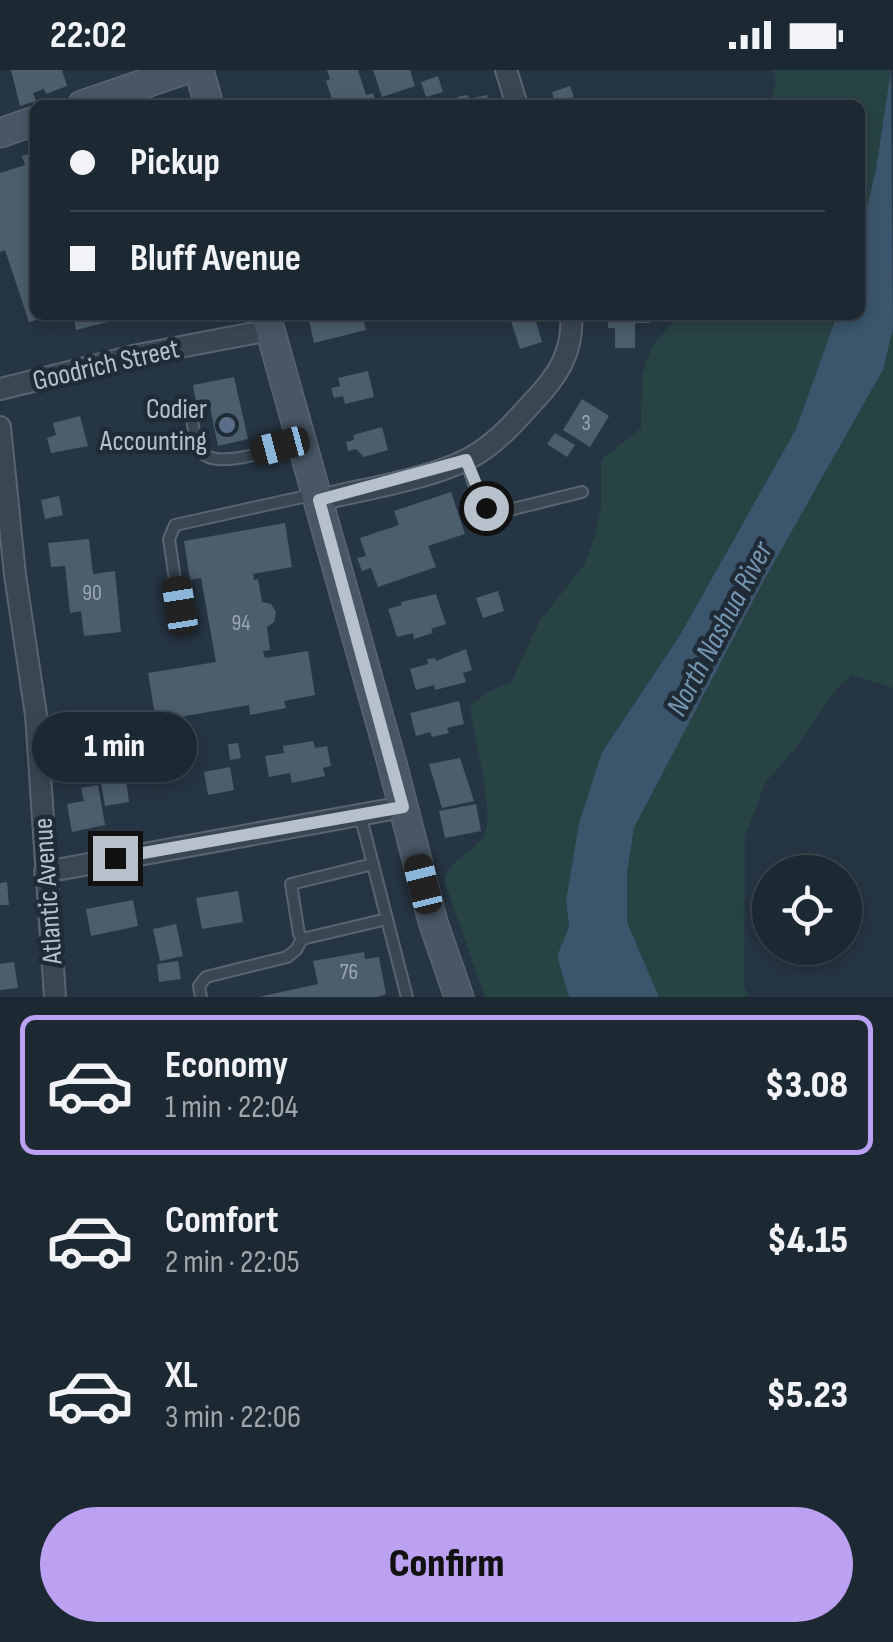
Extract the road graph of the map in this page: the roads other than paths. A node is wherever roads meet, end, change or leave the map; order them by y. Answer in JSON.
{"nodes":[{"id":1,"x":184,"y":70,"type":"edge"},
{"id":2,"x":199,"y":70,"type":"edge"},
{"id":3,"x":506,"y":70,"type":"edge"},
{"id":4,"x":97,"y":100,"type":"edge"},
{"id":5,"x":208,"y":100,"type":"edge"},
{"id":6,"x":515,"y":100,"type":"edge"},
{"id":7,"x":30,"y":123,"type":"edge"},
{"id":8,"x":0,"y":133,"type":"edge"},
{"id":9,"x":571,"y":320,"type":"edge"},
{"id":10,"x":268,"y":322,"type":"edge"},
{"id":11,"x":0,"y":389,"type":"edge"},
{"id":12,"x":190,"y":410,"type":"dead end"},
{"id":13,"x":0,"y":427,"type":"edge"},
{"id":14,"x":302,"y":441,"type":"junction"},
{"id":15,"x":466,"y":460,"type":"junction"},
{"id":16,"x":582,"y":492,"type":"dead end"},
{"id":17,"x":318,"y":497,"type":"junction"},
{"id":18,"x":180,"y":606,"type":"dead end"},
{"id":19,"x":403,"y":807,"type":"junction"},
{"id":20,"x":360,"y":814,"type":"junction"},
{"id":21,"x":373,"y":864,"type":"junction"},
{"id":22,"x":45,"y":872,"type":"junction"},
{"id":23,"x":387,"y":919,"type":"junction"},
{"id":24,"x":302,"y":938,"type":"junction"},
{"id":25,"x":56,"y":997,"type":"edge"},
{"id":26,"x":201,"y":997,"type":"edge"},
{"id":27,"x":407,"y":997,"type":"edge"},
{"id":28,"x":459,"y":997,"type":"edge"}],
"edges":[{"from":1,"to":4,"type":"main road"},
{"from":2,"to":5,"type":"main road"},
{"from":3,"to":6,"type":"street"},
{"from":7,"to":8,"type":"main road"},
{"from":9,"to":15,"type":"street"},
{"from":10,"to":11,"type":"street","name":"Goodrich Street"},
{"from":10,"to":14,"type":"main road"},
{"from":12,"to":14,"type":"lane"},
{"from":13,"to":22,"type":"street","name":"Atlantic Avenue"},
{"from":14,"to":17,"type":"main road"},
{"from":15,"to":16,"type":"lane"},
{"from":15,"to":17,"type":"street"},
{"from":17,"to":18,"type":"lane"},
{"from":17,"to":19,"type":"main road"},
{"from":19,"to":20,"type":"street"},
{"from":19,"to":28,"type":"main road"},
{"from":20,"to":21,"type":"lane"},
{"from":20,"to":22,"type":"street"},
{"from":21,"to":23,"type":"lane"},
{"from":21,"to":24,"type":"lane"},
{"from":22,"to":25,"type":"street","name":"Atlantic Avenue"},
{"from":23,"to":24,"type":"lane"},
{"from":23,"to":27,"type":"lane"},
{"from":24,"to":26,"type":"lane"}]}
